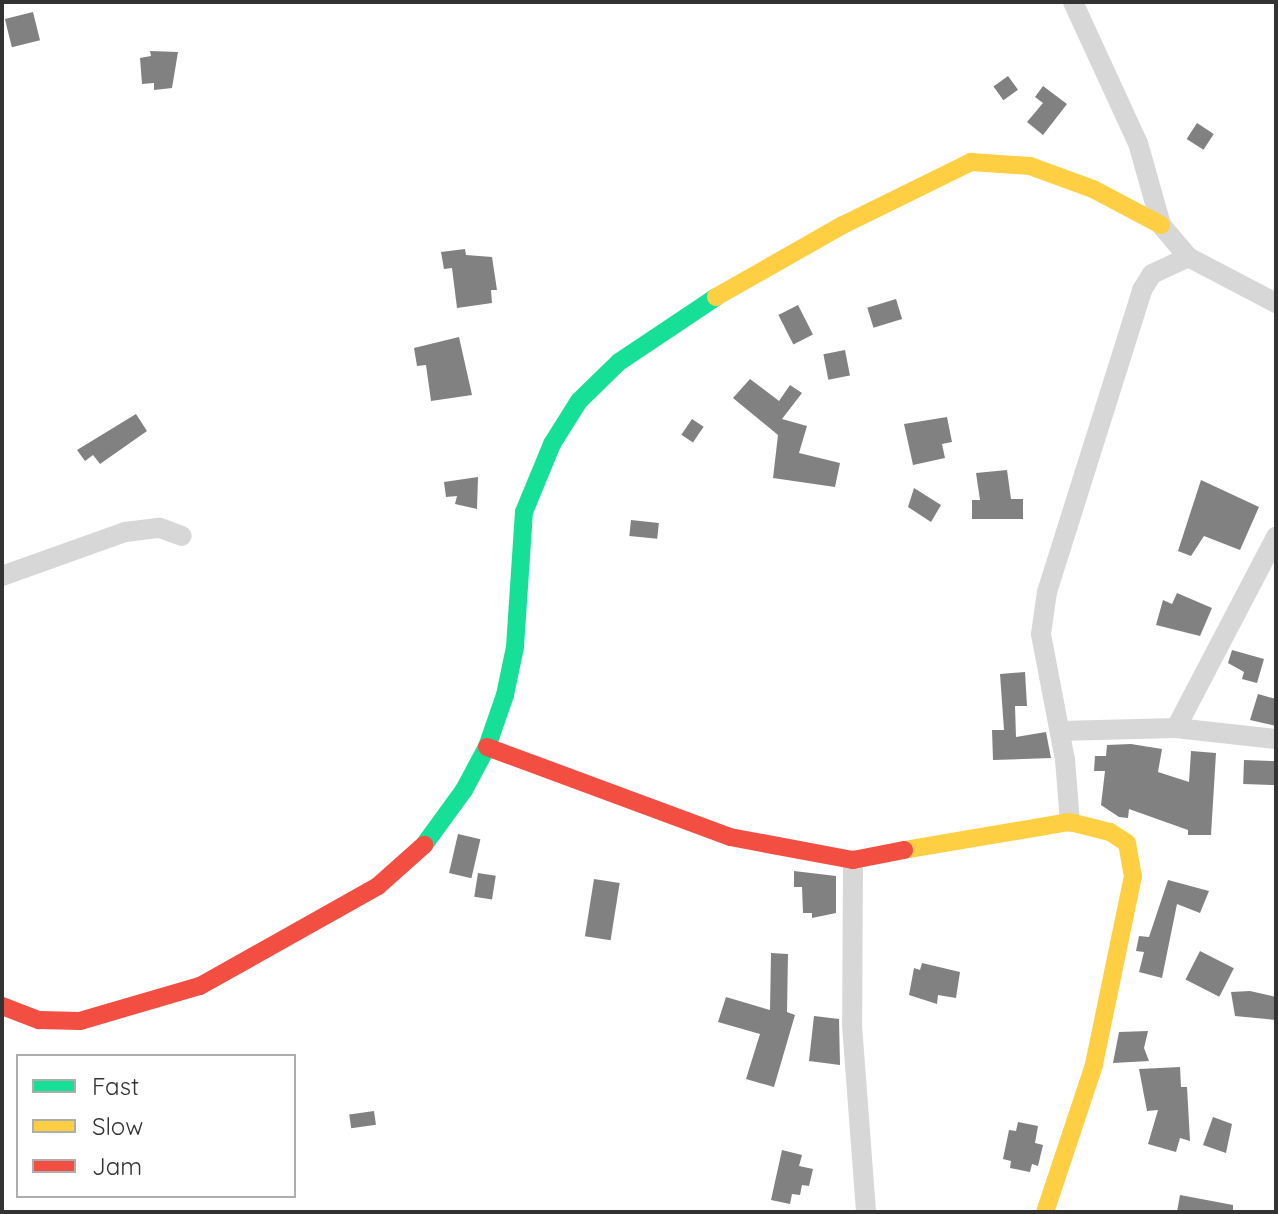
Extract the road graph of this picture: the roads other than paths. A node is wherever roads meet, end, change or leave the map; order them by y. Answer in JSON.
{"nodes":[{"id":1,"x":1073,"y":2,"type":"edge"},
{"id":2,"x":1161,"y":225,"type":"junction"},
{"id":3,"x":1188,"y":257,"type":"junction"},
{"id":4,"x":1276,"y":303,"type":"edge"},
{"id":5,"x":182,"y":536,"type":"dead end"},
{"id":6,"x":1276,"y":537,"type":"edge"},
{"id":7,"x":2,"y":576,"type":"edge"},
{"id":8,"x":1176,"y":728,"type":"junction"},
{"id":9,"x":1060,"y":731,"type":"junction"},
{"id":10,"x":1276,"y":739,"type":"edge"},
{"id":11,"x":487,"y":747,"type":"junction"},
{"id":12,"x":1070,"y":822,"type":"junction"},
{"id":13,"x":853,"y":860,"type":"junction"},
{"id":14,"x":2,"y":1006,"type":"edge"},
{"id":15,"x":866,"y":1210,"type":"dead end"},
{"id":16,"x":1045,"y":1212,"type":"edge"}],
"edges":[{"from":1,"to":2,"type":"street"},
{"from":2,"to":3,"type":"street"},
{"from":2,"to":11,"type":"street"},
{"from":3,"to":4,"type":"street"},
{"from":3,"to":9,"type":"street"},
{"from":5,"to":7,"type":"street"},
{"from":6,"to":8,"type":"street"},
{"from":8,"to":9,"type":"street"},
{"from":8,"to":10,"type":"street"},
{"from":9,"to":12,"type":"street"},
{"from":11,"to":13,"type":"street"},
{"from":11,"to":14,"type":"street"},
{"from":12,"to":13,"type":"street"},
{"from":12,"to":16,"type":"street"},
{"from":13,"to":15,"type":"street"}]}
